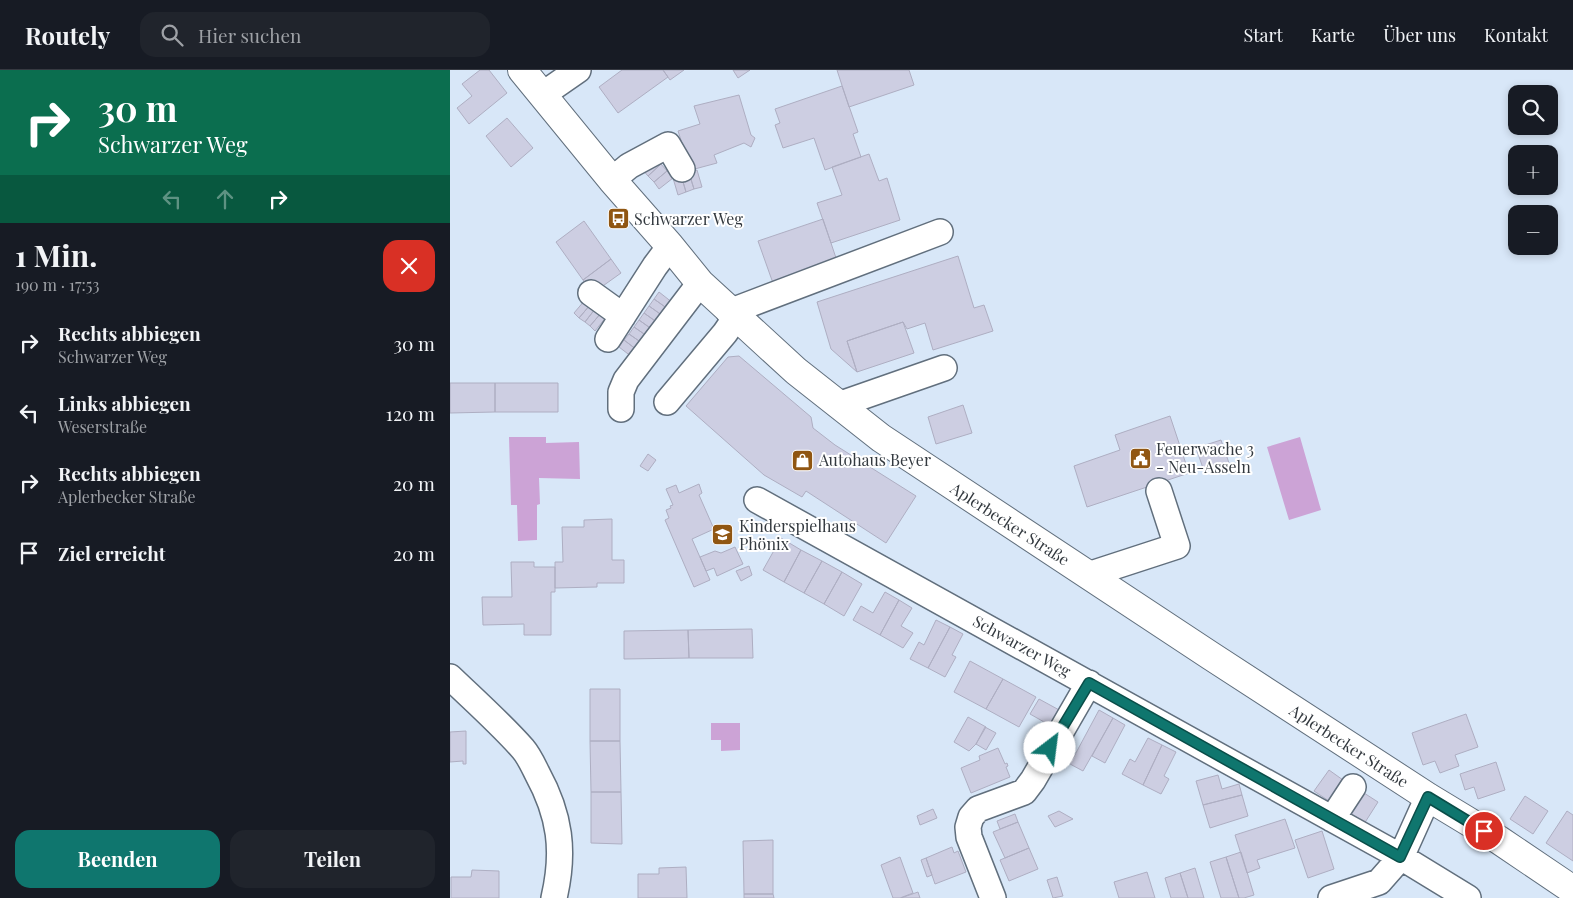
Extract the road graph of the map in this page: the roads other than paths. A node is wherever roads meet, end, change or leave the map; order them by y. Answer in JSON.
{"nodes":[{"id":1,"x":522,"y":70,"type":"edge"},
{"id":2,"x":578,"y":70,"type":"edge"},
{"id":3,"x":542,"y":95,"type":"junction"},
{"id":4,"x":682,"y":169,"type":"dead end"},
{"id":5,"x":612,"y":180,"type":"junction"},
{"id":6,"x":940,"y":232,"type":"dead end"},
{"id":7,"x":670,"y":246,"type":"junction"},
{"id":8,"x":700,"y":283,"type":"junction"},
{"id":9,"x":591,"y":293,"type":"dead end"},
{"id":10,"x":733,"y":314,"type":"junction"},
{"id":11,"x":623,"y":316,"type":"junction"},
{"id":12,"x":608,"y":339,"type":"dead end"},
{"id":13,"x":944,"y":368,"type":"dead end"},
{"id":14,"x":667,"y":402,"type":"dead end"},
{"id":15,"x":838,"y":405,"type":"junction"},
{"id":16,"x":621,"y":409,"type":"dead end"},
{"id":17,"x":1159,"y":491,"type":"dead end"},
{"id":18,"x":757,"y":500,"type":"dead end"},
{"id":19,"x":1088,"y":575,"type":"junction"},
{"id":20,"x":450,"y":677,"type":"edge"},
{"id":21,"x":1089,"y":683,"type":"junction"},
{"id":22,"x":1353,"y":787,"type":"dead end"},
{"id":23,"x":1428,"y":797,"type":"junction"},
{"id":24,"x":1332,"y":819,"type":"junction"},
{"id":25,"x":1400,"y":857,"type":"junction"},
{"id":26,"x":1573,"y":890,"type":"edge"},
{"id":27,"x":554,"y":898,"type":"edge"},
{"id":28,"x":993,"y":898,"type":"edge"},
{"id":29,"x":1331,"y":898,"type":"edge"},
{"id":30,"x":1468,"y":898,"type":"edge"}],
"edges":[{"from":1,"to":3,"type":"main road","name":"Aplerbecker Straße"},
{"from":2,"to":3,"type":"street"},
{"from":3,"to":5,"type":"main road","name":"Aplerbecker Straße"},
{"from":4,"to":5,"type":"street"},
{"from":5,"to":7,"type":"main road","name":"Aplerbecker Straße"},
{"from":6,"to":10,"type":"street"},
{"from":7,"to":8,"type":"main road","name":"Aplerbecker Straße"},
{"from":7,"to":11,"type":"street"},
{"from":8,"to":10,"type":"main road","name":"Aplerbecker Straße"},
{"from":8,"to":16,"type":"street"},
{"from":9,"to":11,"type":"street"},
{"from":10,"to":14,"type":"street"},
{"from":10,"to":15,"type":"main road","name":"Aplerbecker Straße"},
{"from":11,"to":12,"type":"street"},
{"from":13,"to":15,"type":"street"},
{"from":15,"to":19,"type":"main road","name":"Aplerbecker Straße"},
{"from":17,"to":19,"type":"street"},
{"from":18,"to":21,"type":"street","name":"Schwarzer Weg"},
{"from":19,"to":23,"type":"main road","name":"Aplerbecker Straße"},
{"from":20,"to":27,"type":"street"},
{"from":21,"to":24,"type":"street","name":"Schwarzer Weg"},
{"from":21,"to":28,"type":"street"},
{"from":22,"to":24,"type":"street"},
{"from":23,"to":25,"type":"street"},
{"from":23,"to":26,"type":"main road","name":"Aplerbecker Straße"},
{"from":24,"to":25,"type":"street","name":"Schwarzer Weg"},
{"from":25,"to":29,"type":"street"},
{"from":25,"to":30,"type":"street","name":"Schwarzer Weg"}]}
